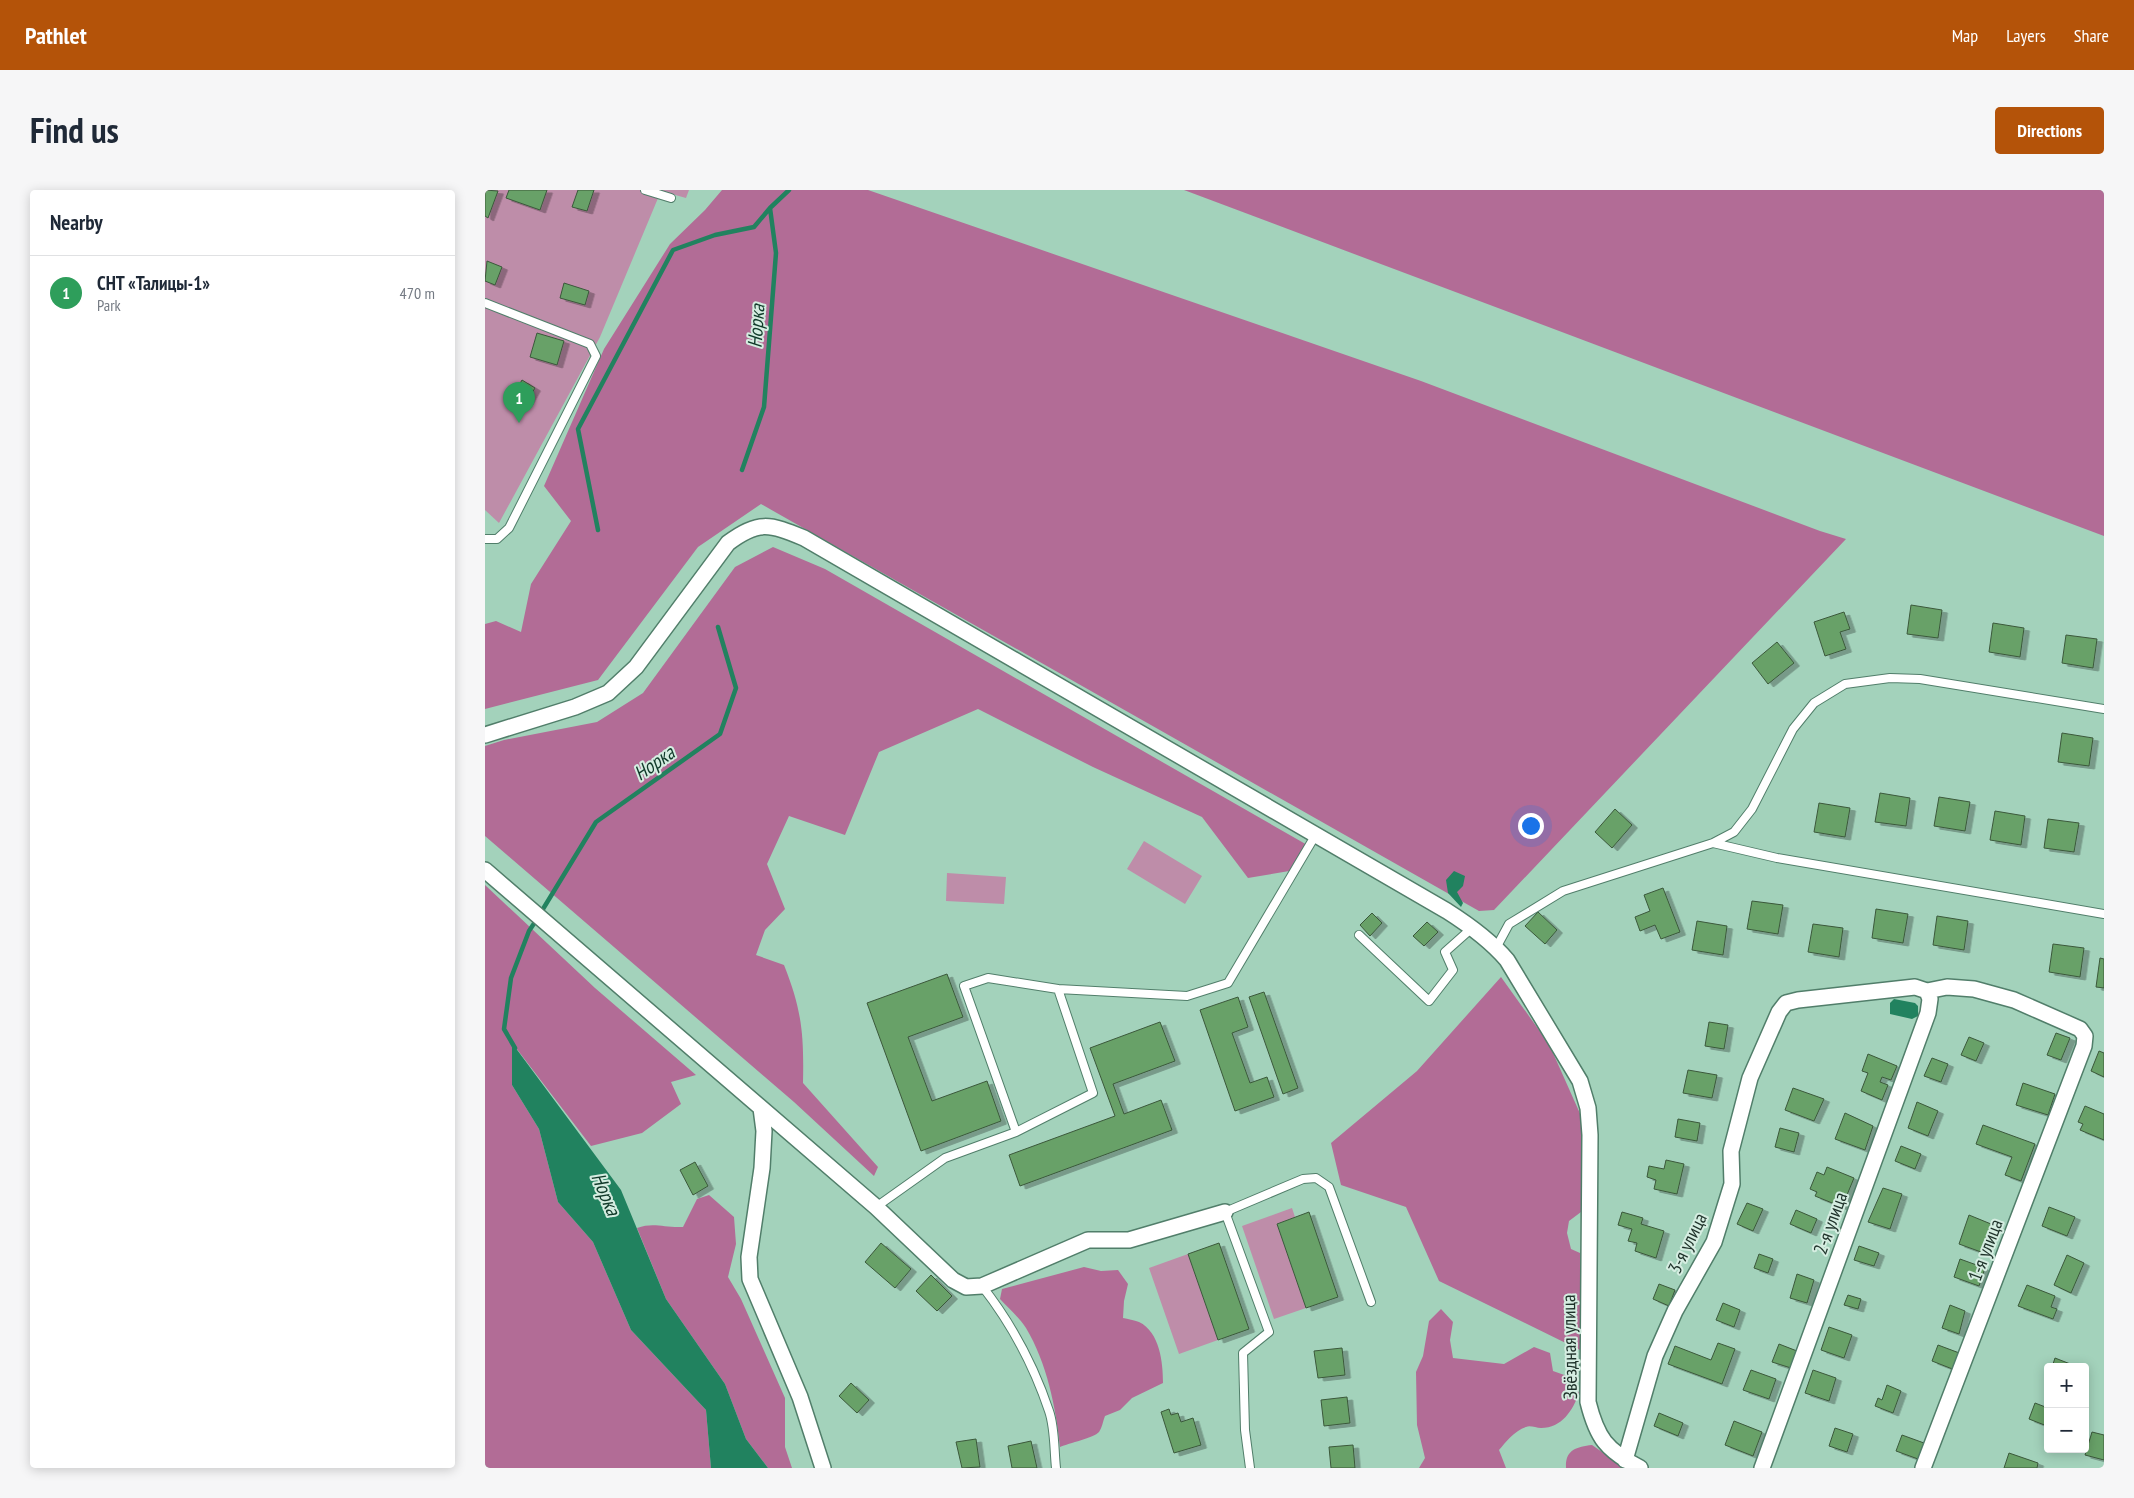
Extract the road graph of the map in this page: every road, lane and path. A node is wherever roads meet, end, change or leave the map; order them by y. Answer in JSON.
{"nodes":[{"id":1,"x":645,"y":190,"type":"edge"},
{"id":2,"x":671,"y":198,"type":"dead end"},
{"id":3,"x":485,"y":303,"type":"edge"},
{"id":4,"x":485,"y":539,"type":"edge"},
{"id":5,"x":2104,"y":710,"type":"edge"},
{"id":6,"x":485,"y":735,"type":"edge"},
{"id":7,"x":1315,"y":836,"type":"junction"},
{"id":8,"x":1713,"y":842,"type":"junction"},
{"id":9,"x":485,"y":870,"type":"edge"},
{"id":10,"x":2104,"y":914,"type":"edge"},
{"id":11,"x":1472,"y":928,"type":"junction"},
{"id":12,"x":1359,"y":935,"type":"dead end"},
{"id":13,"x":1496,"y":948,"type":"junction"},
{"id":14,"x":1058,"y":989,"type":"junction"},
{"id":15,"x":1927,"y":991,"type":"junction"},
{"id":16,"x":761,"y":1108,"type":"junction"},
{"id":17,"x":1016,"y":1132,"type":"junction"},
{"id":18,"x":876,"y":1206,"type":"junction"},
{"id":19,"x":1225,"y":1212,"type":"junction"},
{"id":20,"x":982,"y":1286,"type":"junction"},
{"id":21,"x":1371,"y":1302,"type":"dead end"},
{"id":22,"x":1625,"y":1460,"type":"junction"},
{"id":23,"x":823,"y":1468,"type":"edge"},
{"id":24,"x":1056,"y":1468,"type":"edge"},
{"id":25,"x":1250,"y":1468,"type":"edge"},
{"id":26,"x":1639,"y":1468,"type":"edge"},
{"id":27,"x":1761,"y":1468,"type":"edge"},
{"id":28,"x":1923,"y":1468,"type":"edge"}],
"edges":[{"from":1,"to":2,"type":"lane"},
{"from":3,"to":4,"type":"lane"},
{"from":5,"to":8,"type":"lane"},
{"from":6,"to":7,"type":"street","name":"Звёздная улица"},
{"from":7,"to":11,"type":"street","name":"Звёздная улица"},
{"from":7,"to":14,"type":"lane"},
{"from":8,"to":10,"type":"lane"},
{"from":8,"to":13,"type":"lane"},
{"from":9,"to":16,"type":"street"},
{"from":11,"to":12,"type":"lane"},
{"from":11,"to":13,"type":"street","name":"Звёздная улица"},
{"from":13,"to":22,"type":"street","name":"Звёздная улица"},
{"from":14,"to":17,"type":"lane"},
{"from":14,"to":17,"type":"lane"},
{"from":15,"to":22,"type":"street","name":"3-я улица"},
{"from":15,"to":27,"type":"street","name":"2-я улица"},
{"from":15,"to":28,"type":"street","name":"1-я улица"},
{"from":16,"to":18,"type":"street"},
{"from":16,"to":23,"type":"street"},
{"from":17,"to":18,"type":"lane"},
{"from":18,"to":20,"type":"street"},
{"from":19,"to":20,"type":"street"},
{"from":19,"to":21,"type":"lane"},
{"from":19,"to":25,"type":"lane"},
{"from":20,"to":24,"type":"lane"},
{"from":22,"to":26,"type":"street","name":"Звёздная улица"}]}
